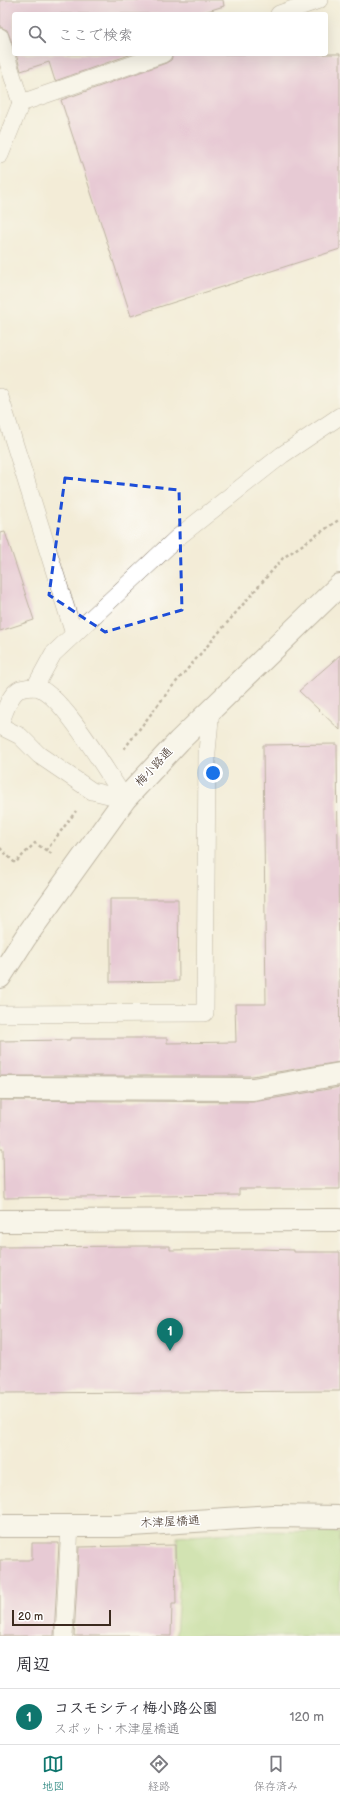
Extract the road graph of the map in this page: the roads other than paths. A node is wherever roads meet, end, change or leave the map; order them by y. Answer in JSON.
{"nodes":[{"id":1,"x":319,"y":0,"type":"edge"},
{"id":2,"x":284,"y":12,"type":"edge"},
{"id":3,"x":0,"y":37,"type":"edge"},
{"id":4,"x":157,"y":56,"type":"edge"},
{"id":5,"x":21,"y":103,"type":"junction"},
{"id":6,"x":0,"y":155,"type":"edge"},
{"id":7,"x":0,"y":397,"type":"edge"},
{"id":8,"x":340,"y":416,"type":"edge"},
{"id":9,"x":340,"y":585,"type":"edge"},
{"id":10,"x":74,"y":634,"type":"junction"},
{"id":11,"x":35,"y":687,"type":"junction"},
{"id":12,"x":211,"y":709,"type":"junction"},
{"id":13,"x":0,"y":723,"type":"edge"},
{"id":14,"x":0,"y":726,"type":"edge"},
{"id":15,"x":124,"y":799,"type":"junction"},
{"id":16,"x":0,"y":976,"type":"edge"},
{"id":17,"x":0,"y":1014,"type":"edge"},
{"id":18,"x":340,"y":1074,"type":"edge"},
{"id":19,"x":0,"y":1088,"type":"edge"},
{"id":20,"x":340,"y":1220,"type":"edge"},
{"id":21,"x":0,"y":1221,"type":"edge"},
{"id":22,"x":340,"y":1517,"type":"edge"},
{"id":23,"x":0,"y":1526,"type":"edge"},
{"id":24,"x":70,"y":1526,"type":"junction"},
{"id":25,"x":64,"y":1636,"type":"edge"}],
"edges":[{"from":1,"to":2,"type":"lane"},
{"from":3,"to":5,"type":"lane"},
{"from":4,"to":5,"type":"lane"},
{"from":5,"to":6,"type":"lane"},
{"from":7,"to":10,"type":"lane"},
{"from":8,"to":10,"type":"lane"},
{"from":9,"to":12,"type":"street","name":"梅小路通"},
{"from":10,"to":11,"type":"lane"},
{"from":11,"to":13,"type":"lane"},
{"from":11,"to":15,"type":"lane"},
{"from":12,"to":15,"type":"street","name":"梅小路通"},
{"from":12,"to":17,"type":"lane"},
{"from":14,"to":15,"type":"lane"},
{"from":15,"to":16,"type":"street","name":"梅小路通"},
{"from":18,"to":19,"type":"street"},
{"from":20,"to":21,"type":"street"},
{"from":22,"to":24,"type":"street","name":"木津屋橋通"},
{"from":23,"to":24,"type":"street","name":"木津屋橋通"},
{"from":24,"to":25,"type":"lane"}]}
